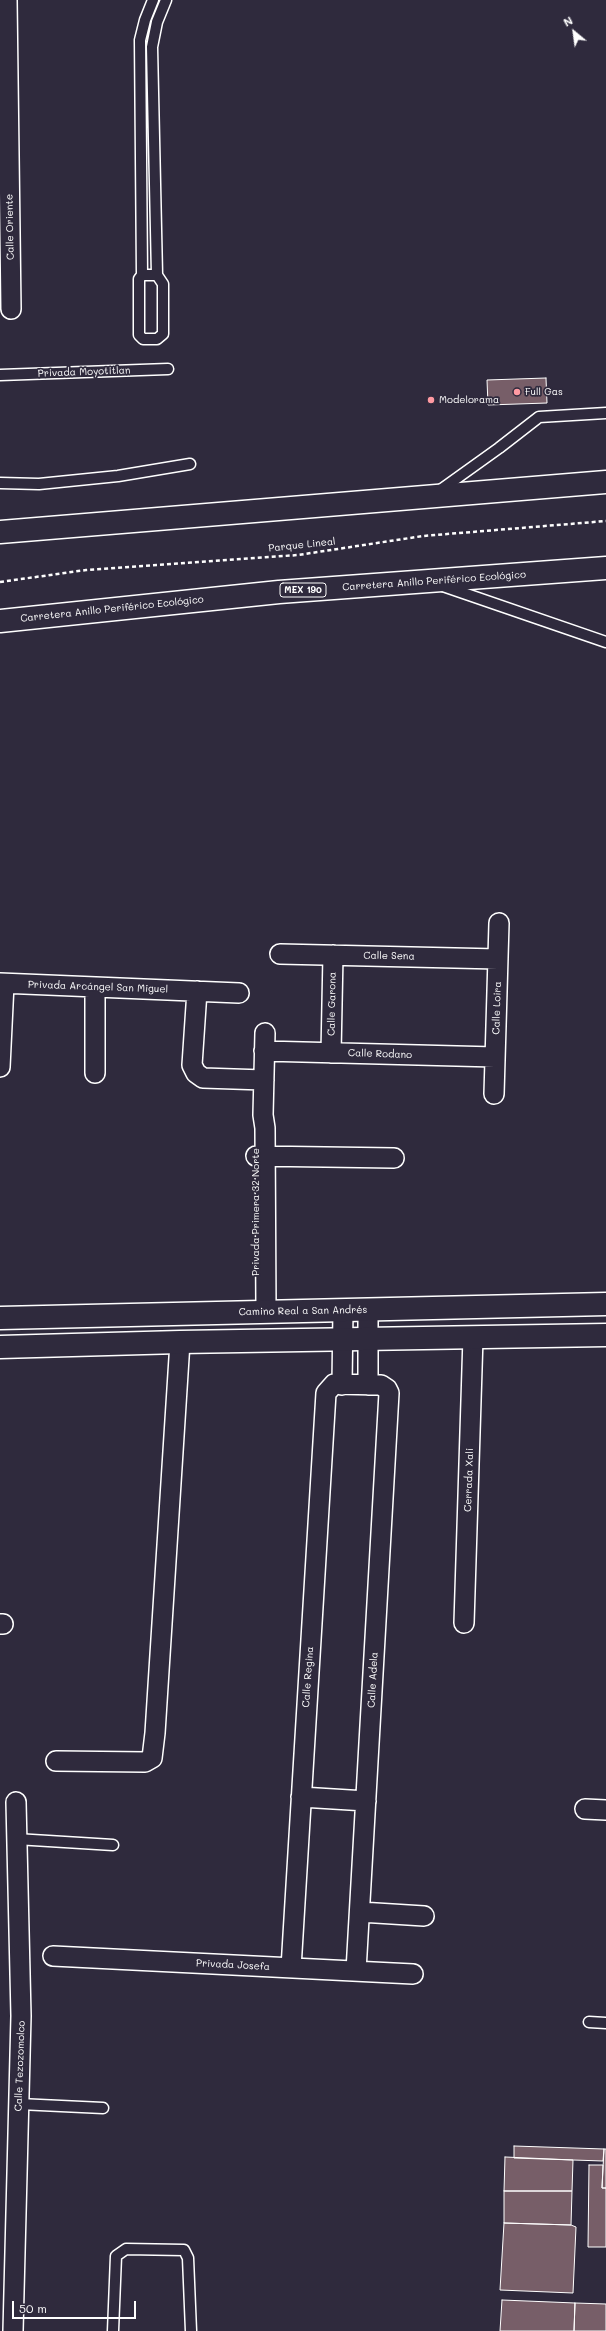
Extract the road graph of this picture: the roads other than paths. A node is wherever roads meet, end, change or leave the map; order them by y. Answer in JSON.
{"nodes":[{"id":1,"x":7,"y":0,"type":"edge"},
{"id":2,"x":153,"y":0,"type":"edge"},
{"id":3,"x":166,"y":0,"type":"edge"},
{"id":4,"x":142,"y":275,"type":"junction"},
{"id":5,"x":157,"y":275,"type":"junction"},
{"id":6,"x":11,"y":309,"type":"dead end"},
{"id":7,"x":168,"y":369,"type":"dead end"},
{"id":8,"x":0,"y":375,"type":"edge"},
{"id":9,"x":606,"y":413,"type":"edge"},
{"id":10,"x":190,"y":464,"type":"dead end"},
{"id":11,"x":606,"y":482,"type":"edge"},
{"id":12,"x":0,"y":483,"type":"edge"},
{"id":13,"x":429,"y":498,"type":"junction"},
{"id":14,"x":0,"y":532,"type":"edge"},
{"id":15,"x":606,"y":568,"type":"edge"},
{"id":16,"x":427,"y":581,"type":"junction"},
{"id":17,"x":0,"y":621,"type":"edge"},
{"id":18,"x":606,"y":642,"type":"edge"},
{"id":19,"x":499,"y":923,"type":"dead end"},
{"id":20,"x":280,"y":954,"type":"dead end"},
{"id":21,"x":333,"y":955,"type":"junction"},
{"id":22,"x":498,"y":959,"type":"junction"},
{"id":23,"x":2,"y":984,"type":"edge"},
{"id":24,"x":95,"y":987,"type":"junction"},
{"id":25,"x":197,"y":991,"type":"junction"},
{"id":26,"x":239,"y":993,"type":"dead end"},
{"id":27,"x":264,"y":1042,"type":"joint"},
{"id":28,"x":331,"y":1053,"type":"junction"},
{"id":29,"x":495,"y":1057,"type":"junction"},
{"id":30,"x":0,"y":1067,"type":"edge"},
{"id":31,"x":95,"y":1074,"type":"dead end"},
{"id":32,"x":264,"y":1080,"type":"junction"},
{"id":33,"x":494,"y":1094,"type":"dead end"},
{"id":34,"x":260,"y":1156,"type":"junction"},
{"id":35,"x":394,"y":1158,"type":"dead end"},
{"id":36,"x":606,"y":1304,"type":"edge"},
{"id":37,"x":368,"y":1309,"type":"junction"},
{"id":38,"x":344,"y":1310,"type":"junction"},
{"id":39,"x":260,"y":1311,"type":"junction"},
{"id":40,"x":0,"y":1318,"type":"edge"},
{"id":41,"x":606,"y":1335,"type":"edge"},
{"id":42,"x":473,"y":1337,"type":"junction"},
{"id":43,"x":368,"y":1338,"type":"junction"},
{"id":44,"x":343,"y":1339,"type":"junction"},
{"id":45,"x":180,"y":1342,"type":"junction"},
{"id":46,"x":0,"y":1347,"type":"edge"},
{"id":47,"x":368,"y":1385,"type":"junction"},
{"id":48,"x":335,"y":1386,"type":"junction"},
{"id":49,"x":464,"y":1623,"type":"dead end"},
{"id":50,"x":56,"y":1761,"type":"dead end"},
{"id":51,"x":301,"y":1798,"type":"junction"},
{"id":52,"x":366,"y":1801,"type":"junction"},
{"id":53,"x":16,"y":1802,"type":"dead end"},
{"id":54,"x":585,"y":1810,"type":"dead end"},
{"id":55,"x":606,"y":1810,"type":"edge"},
{"id":56,"x":16,"y":1839,"type":"junction"},
{"id":57,"x":113,"y":1845,"type":"dead end"},
{"id":58,"x":360,"y":1912,"type":"junction"},
{"id":59,"x":424,"y":1916,"type":"dead end"},
{"id":60,"x":53,"y":1956,"type":"dead end"},
{"id":61,"x":292,"y":1968,"type":"junction"},
{"id":62,"x":356,"y":1971,"type":"junction"},
{"id":63,"x":413,"y":1974,"type":"dead end"},
{"id":64,"x":589,"y":2022,"type":"dead end"},
{"id":65,"x":606,"y":2023,"type":"edge"},
{"id":66,"x":19,"y":2104,"type":"junction"},
{"id":67,"x":103,"y":2108,"type":"dead end"},
{"id":68,"x":13,"y":2331,"type":"edge"},
{"id":69,"x":113,"y":2331,"type":"edge"},
{"id":70,"x":191,"y":2331,"type":"edge"}],
"edges":[{"from":1,"to":6,"type":"street","name":"Calle Oriente"},
{"from":2,"to":4,"type":"lane"},
{"from":3,"to":5,"type":"lane"},
{"from":4,"to":5,"type":"lane"},
{"from":4,"to":5,"type":"lane"},
{"from":7,"to":8,"type":"lane","name":"Privada Moyotitlan"},
{"from":9,"to":13,"type":"lane"},
{"from":10,"to":12,"type":"lane"},
{"from":11,"to":13,"type":"main road"},
{"from":13,"to":14,"type":"main road"},
{"from":15,"to":16,"type":"main road","name":"Carretera Anillo Periférico Ecológico","number":"MEX 190"},
{"from":16,"to":17,"type":"main road","name":"Carretera Anillo Periférico Ecológico","number":"MEX 190"},
{"from":16,"to":18,"type":"lane"},
{"from":19,"to":22,"type":"street","name":"Calle Loira"},
{"from":20,"to":21,"type":"street","name":"Calle Sena"},
{"from":21,"to":22,"type":"street","name":"Calle Sena"},
{"from":21,"to":28,"type":"street","name":"Calle Garona"},
{"from":22,"to":29,"type":"street","name":"Calle Loira"},
{"from":23,"to":24,"type":"street","name":"Privada Arcángel San Miguel"},
{"from":23,"to":30,"type":"street"},
{"from":24,"to":25,"type":"street","name":"Privada Arcángel San Miguel"},
{"from":24,"to":31,"type":"street"},
{"from":25,"to":26,"type":"street","name":"Privada Arcángel San Miguel"},
{"from":25,"to":32,"type":"street"},
{"from":27,"to":28,"type":"street","name":"Calle Rodano"},
{"from":27,"to":32,"type":"street","name":"Privada Primera 32 Norte"},
{"from":28,"to":29,"type":"street","name":"Calle Rodano"},
{"from":29,"to":33,"type":"street","name":"Calle Loira"},
{"from":32,"to":34,"type":"street","name":"Privada Primera 32 Norte"},
{"from":34,"to":35,"type":"street"},
{"from":34,"to":39,"type":"street","name":"Privada Primera 32 Norte"},
{"from":36,"to":37,"type":"main road","name":"Camino Real a San Andrés"},
{"from":37,"to":38,"type":"main road","name":"Camino Real a San Andrés"},
{"from":37,"to":43,"type":"street"},
{"from":38,"to":39,"type":"main road","name":"Camino Real a San Andrés"},
{"from":38,"to":44,"type":"street","name":"Calle Regina"},
{"from":39,"to":40,"type":"main road","name":"Camino Real a San Andrés"},
{"from":41,"to":42,"type":"main road"},
{"from":42,"to":43,"type":"main road"},
{"from":42,"to":49,"type":"street","name":"Cerrada Xali"},
{"from":43,"to":44,"type":"main road"},
{"from":43,"to":47,"type":"street"},
{"from":44,"to":45,"type":"main road"},
{"from":44,"to":48,"type":"street","name":"Calle Regina"},
{"from":45,"to":46,"type":"main road"},
{"from":45,"to":50,"type":"street"},
{"from":47,"to":48,"type":"street"},
{"from":47,"to":52,"type":"street","name":"Calle Adela"},
{"from":48,"to":51,"type":"street","name":"Calle Regina"},
{"from":51,"to":52,"type":"street"},
{"from":51,"to":61,"type":"street","name":"Calle Regina"},
{"from":52,"to":58,"type":"street","name":"Calle Adela"},
{"from":53,"to":56,"type":"street","name":"Calle Tezozomolco"},
{"from":54,"to":55,"type":"street"},
{"from":56,"to":57,"type":"lane"},
{"from":56,"to":66,"type":"street","name":"Calle Tezozomolco"},
{"from":58,"to":59,"type":"street"},
{"from":58,"to":62,"type":"street","name":"Calle Adela"},
{"from":60,"to":61,"type":"street","name":"Privada Josefa"},
{"from":61,"to":62,"type":"street","name":"Privada Josefa"},
{"from":62,"to":63,"type":"street","name":"Privada Josefa"},
{"from":64,"to":65,"type":"lane"},
{"from":66,"to":67,"type":"lane"},
{"from":66,"to":68,"type":"street","name":"Calle Tezozomolco"},
{"from":69,"to":70,"type":"lane"}]}
